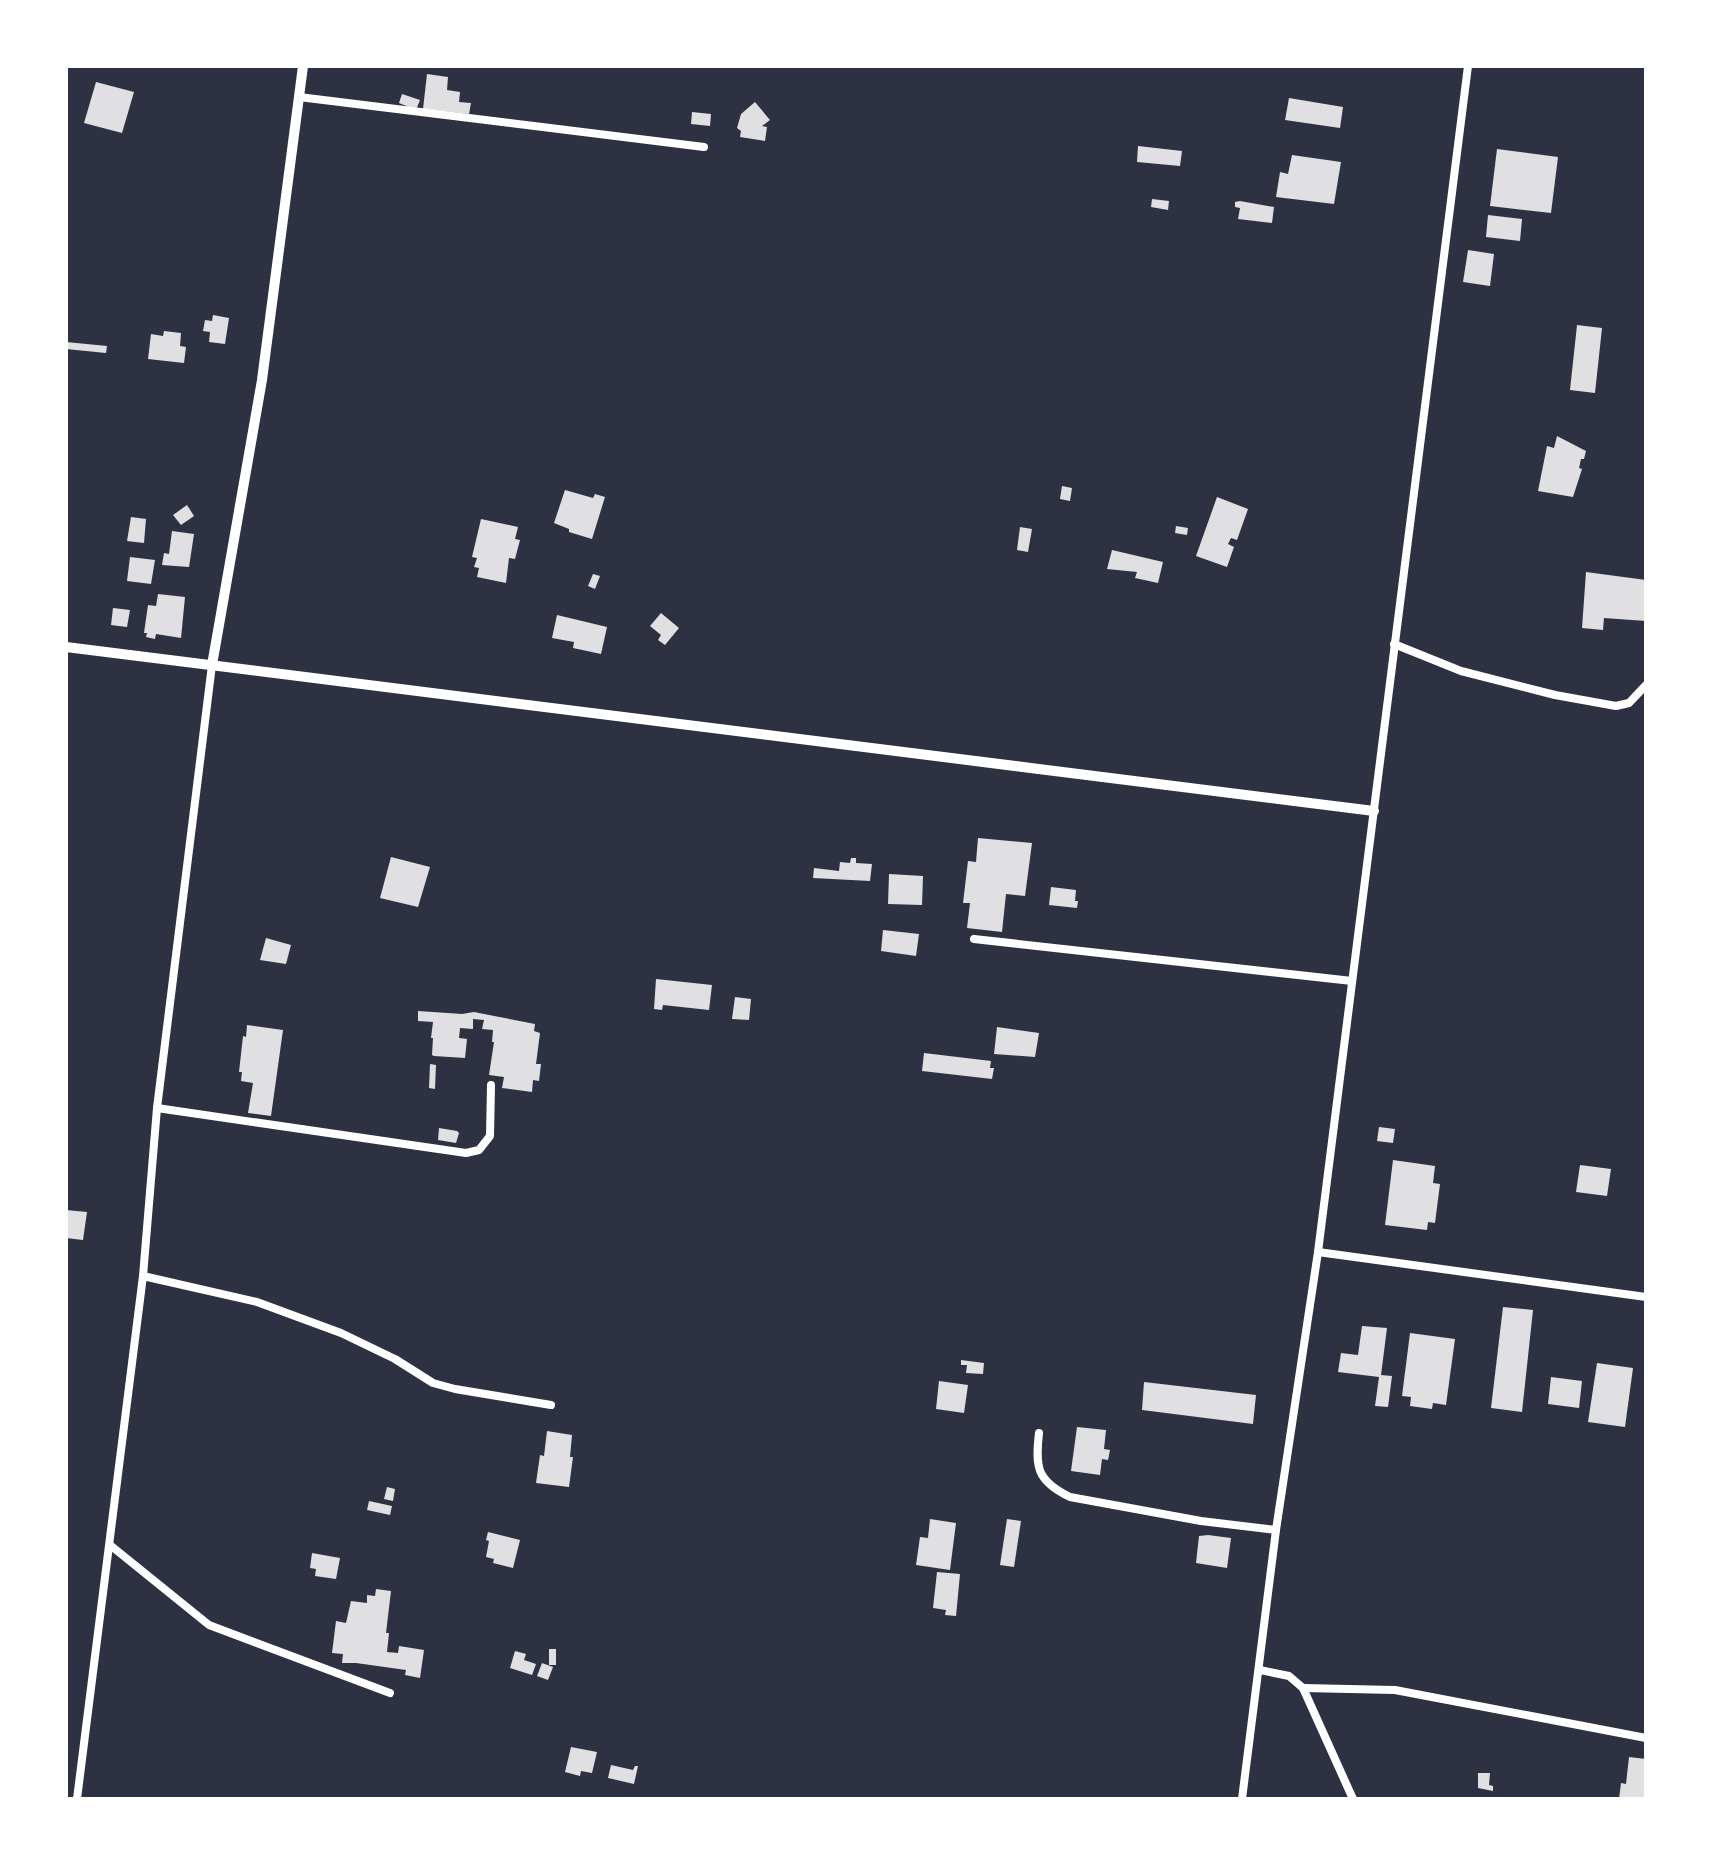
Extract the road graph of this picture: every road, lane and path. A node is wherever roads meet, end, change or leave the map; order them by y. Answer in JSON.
{"nodes":[{"id":1,"x":303,"y":66,"type":"edge"},
{"id":2,"x":1468,"y":66,"type":"edge"},
{"id":3,"x":299,"y":97,"type":"junction"},
{"id":4,"x":704,"y":147,"type":"dead end"},
{"id":5,"x":1394,"y":644,"type":"junction"},
{"id":6,"x":66,"y":647,"type":"edge"},
{"id":7,"x":212,"y":665,"type":"junction"},
{"id":8,"x":1646,"y":685,"type":"edge"},
{"id":9,"x":1374,"y":811,"type":"junction"},
{"id":10,"x":974,"y":939,"type":"dead end"},
{"id":11,"x":1352,"y":981,"type":"junction"},
{"id":12,"x":491,"y":1085,"type":"dead end"},
{"id":13,"x":157,"y":1108,"type":"junction"},
{"id":14,"x":1318,"y":1252,"type":"junction"},
{"id":15,"x":143,"y":1276,"type":"junction"},
{"id":16,"x":1646,"y":1297,"type":"edge"},
{"id":17,"x":551,"y":1405,"type":"dead end"},
{"id":18,"x":1039,"y":1433,"type":"dead end"},
{"id":19,"x":1276,"y":1530,"type":"junction"},
{"id":20,"x":110,"y":1545,"type":"junction"},
{"id":21,"x":1260,"y":1670,"type":"junction"},
{"id":22,"x":1303,"y":1688,"type":"junction"},
{"id":23,"x":390,"y":1693,"type":"dead end"},
{"id":24,"x":1646,"y":1738,"type":"edge"},
{"id":25,"x":77,"y":1799,"type":"edge"},
{"id":26,"x":1242,"y":1799,"type":"edge"},
{"id":27,"x":1353,"y":1799,"type":"edge"}],
"edges":[{"from":1,"to":3,"type":"street"},
{"from":2,"to":5,"type":"street"},
{"from":3,"to":4,"type":"street"},
{"from":3,"to":7,"type":"street"},
{"from":5,"to":8,"type":"street"},
{"from":5,"to":9,"type":"street"},
{"from":6,"to":7,"type":"street"},
{"from":7,"to":9,"type":"street"},
{"from":7,"to":13,"type":"street"},
{"from":9,"to":11,"type":"street"},
{"from":10,"to":11,"type":"street"},
{"from":11,"to":14,"type":"street"},
{"from":12,"to":13,"type":"street"},
{"from":13,"to":15,"type":"street"},
{"from":14,"to":16,"type":"street"},
{"from":14,"to":19,"type":"street"},
{"from":15,"to":17,"type":"street"},
{"from":15,"to":20,"type":"street"},
{"from":18,"to":19,"type":"street"},
{"from":19,"to":21,"type":"street"},
{"from":20,"to":23,"type":"street"},
{"from":20,"to":25,"type":"street"},
{"from":21,"to":22,"type":"street"},
{"from":21,"to":26,"type":"street"},
{"from":22,"to":24,"type":"street"},
{"from":22,"to":27,"type":"street"}]}
